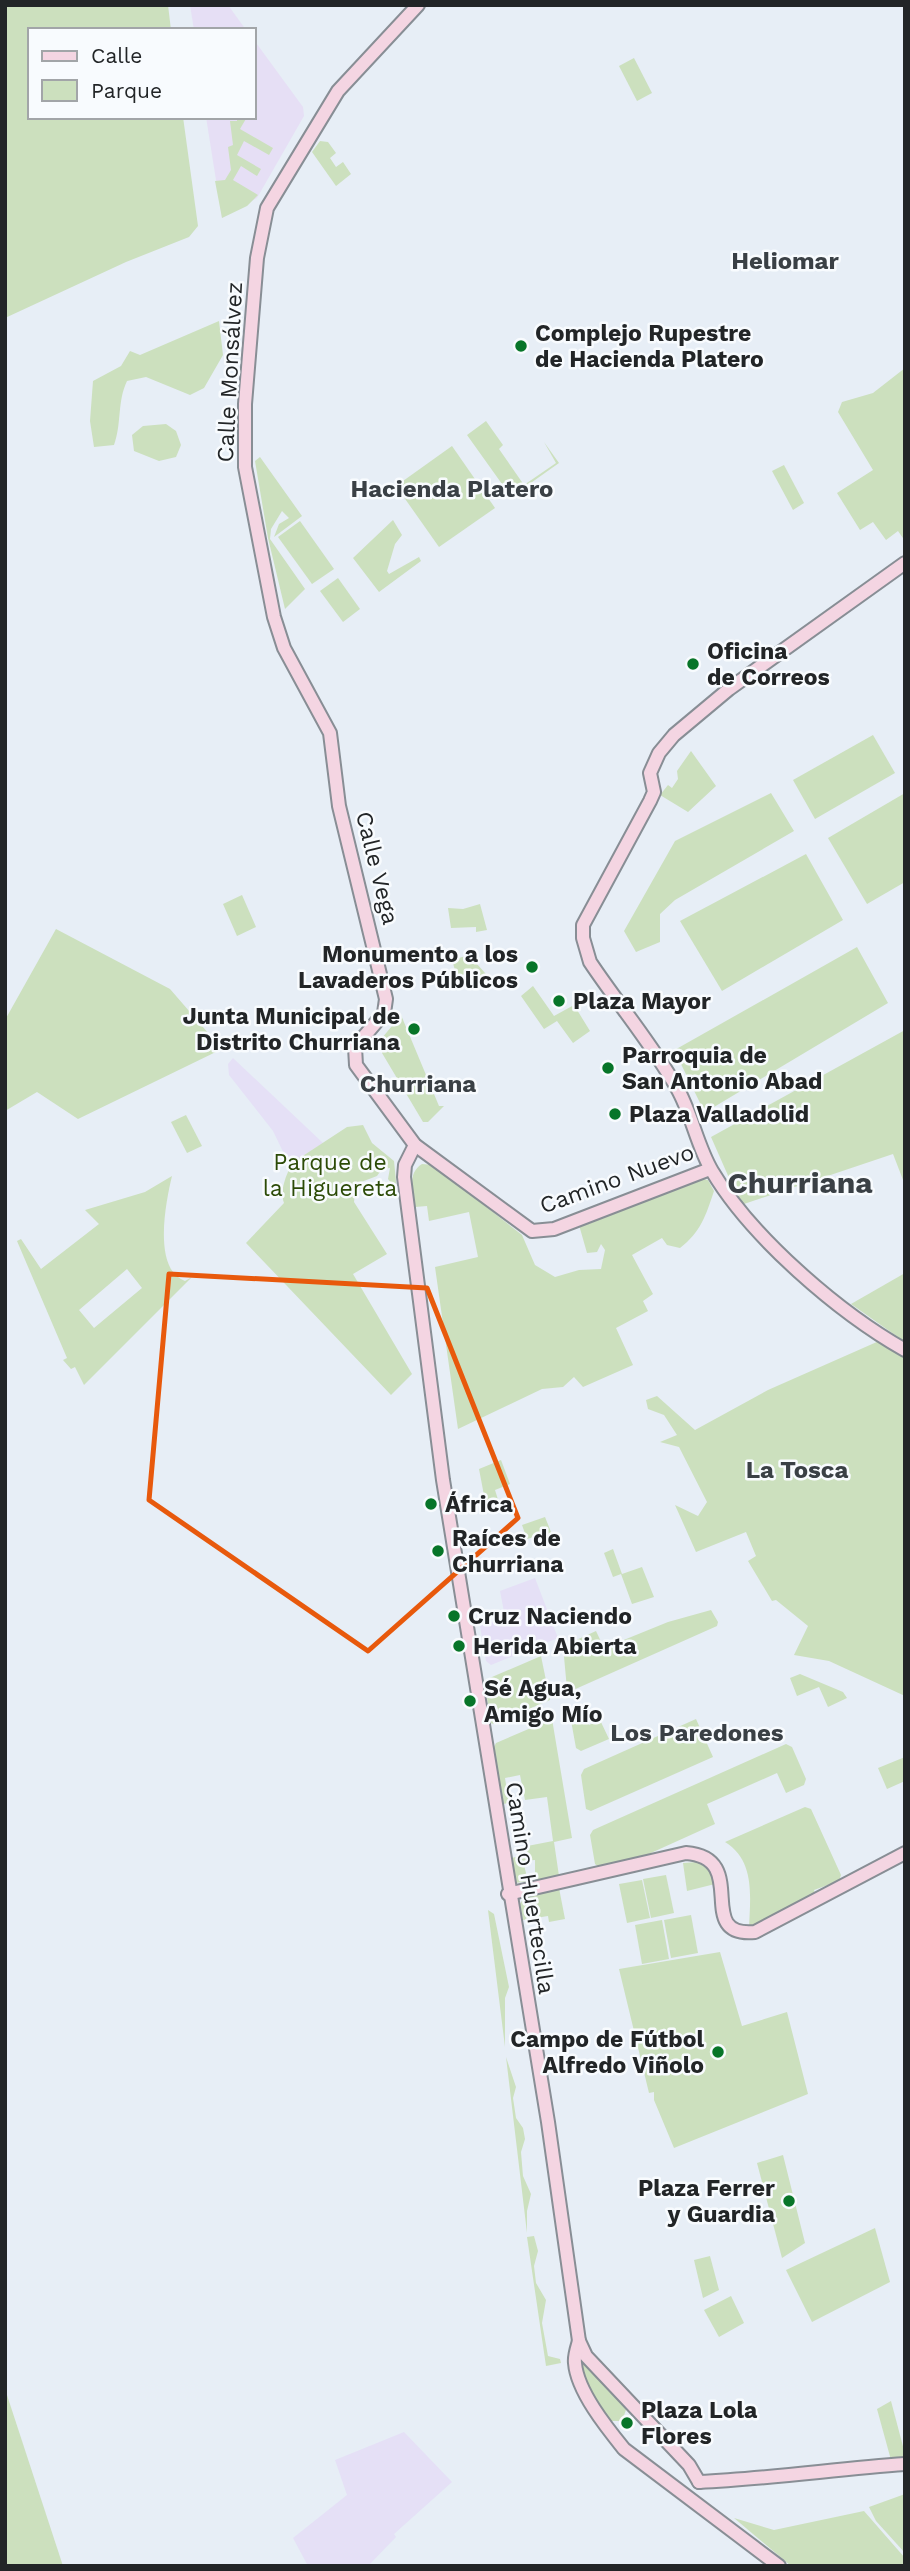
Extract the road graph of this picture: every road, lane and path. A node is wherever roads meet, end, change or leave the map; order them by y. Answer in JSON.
{"nodes":[{"id":1,"x":418,"y":5,"type":"edge"},
{"id":2,"x":905,"y":563,"type":"edge"},
{"id":3,"x":330,"y":733,"type":"joint"},
{"id":4,"x":356,"y":1065,"type":"joint"},
{"id":5,"x":412,"y":1149,"type":"junction"},
{"id":6,"x":710,"y":1169,"type":"junction"},
{"id":7,"x":905,"y":1350,"type":"edge"},
{"id":8,"x":905,"y":1853,"type":"edge"},
{"id":9,"x":508,"y":1894,"type":"junction"},
{"id":10,"x":579,"y":2340,"type":"junction"},
{"id":11,"x":905,"y":2464,"type":"edge"},
{"id":12,"x":699,"y":2482,"type":"junction"},
{"id":13,"x":686,"y":2496,"type":"junction"},
{"id":14,"x":779,"y":2566,"type":"edge"}],
"edges":[{"from":1,"to":3,"type":"street","name":"Calle Monsálvez"},
{"from":2,"to":6,"type":"street","name":"Camino Nuevo"},
{"from":3,"to":4,"type":"street","name":"Calle Vega"},
{"from":4,"to":5,"type":"street","name":"Camino Nuevo"},
{"from":5,"to":6,"type":"street","name":"Camino Nuevo"},
{"from":5,"to":9,"type":"street","name":"Camino Huertecilla"},
{"from":6,"to":7,"type":"street"},
{"from":8,"to":9,"type":"street"},
{"from":9,"to":10,"type":"street","name":"Camino Huertecilla"},
{"from":10,"to":12,"type":"street"},
{"from":10,"to":13,"type":"street"},
{"from":11,"to":12,"type":"street"},
{"from":12,"to":13,"type":"street"},
{"from":13,"to":14,"type":"street"}]}
